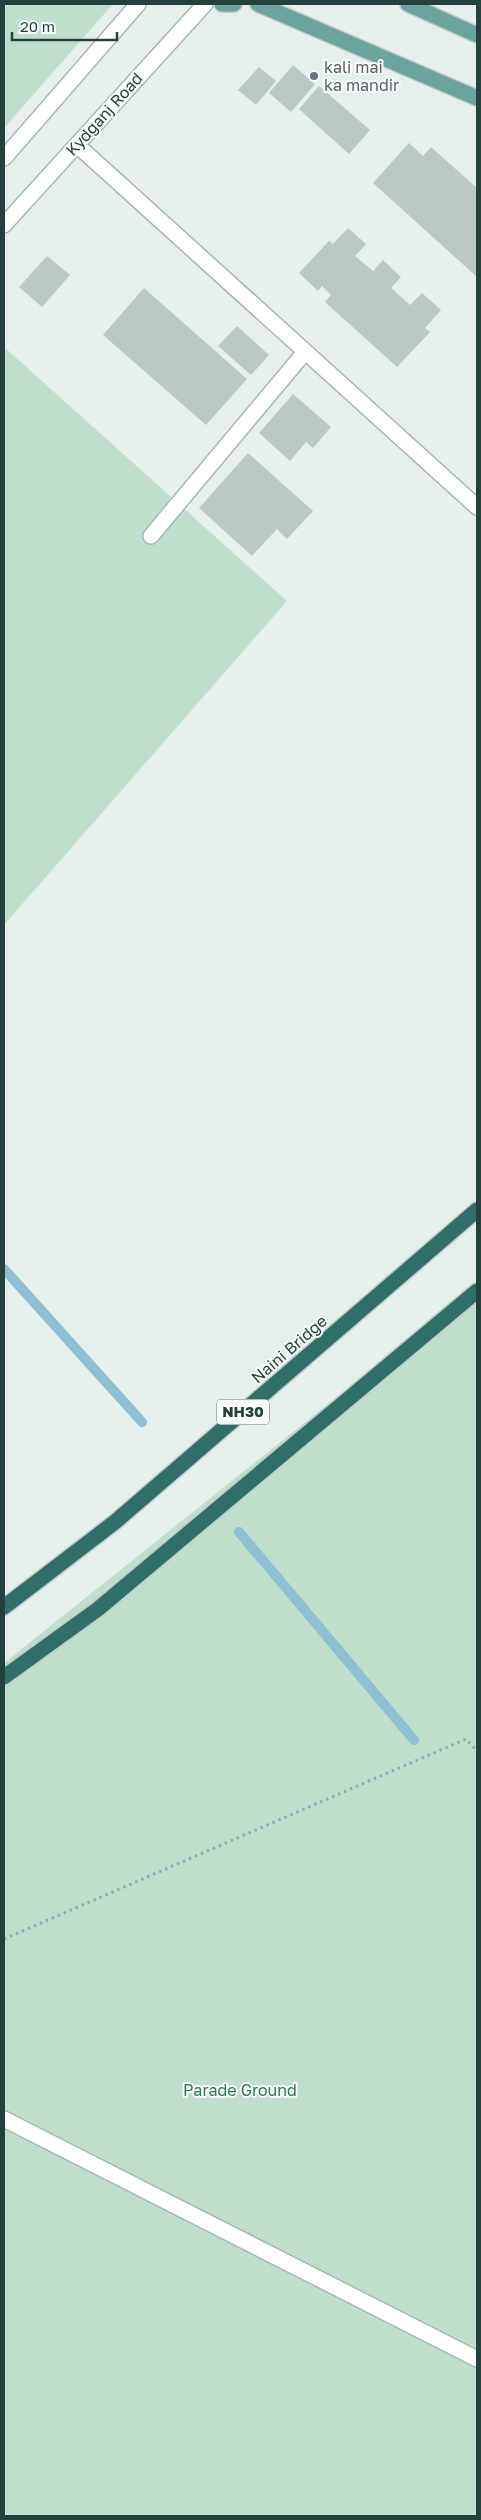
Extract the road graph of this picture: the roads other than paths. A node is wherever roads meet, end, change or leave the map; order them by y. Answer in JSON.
{"nodes":[{"id":1,"x":138,"y":4,"type":"edge"},
{"id":2,"x":205,"y":4,"type":"edge"},
{"id":3,"x":222,"y":4,"type":"edge"},
{"id":4,"x":234,"y":4,"type":"edge"},
{"id":5,"x":258,"y":4,"type":"edge"},
{"id":6,"x":408,"y":4,"type":"edge"},
{"id":7,"x":477,"y":35,"type":"edge"},
{"id":8,"x":477,"y":98,"type":"edge"},
{"id":9,"x":77,"y":145,"type":"junction"},
{"id":10,"x":4,"y":158,"type":"edge"},
{"id":11,"x":4,"y":225,"type":"edge"},
{"id":12,"x":305,"y":352,"type":"junction"},
{"id":13,"x":477,"y":506,"type":"edge"},
{"id":14,"x":151,"y":536,"type":"dead end"},
{"id":15,"x":477,"y":1210,"type":"edge"},
{"id":16,"x":477,"y":1292,"type":"edge"},
{"id":17,"x":4,"y":1607,"type":"edge"},
{"id":18,"x":4,"y":1677,"type":"edge"},
{"id":19,"x":4,"y":2119,"type":"edge"},
{"id":20,"x":477,"y":2359,"type":"edge"}],
"edges":[{"from":1,"to":10,"type":"street"},
{"from":2,"to":9,"type":"street","name":"Kydganj Road"},
{"from":3,"to":4,"type":"main road"},
{"from":5,"to":8,"type":"main road"},
{"from":6,"to":7,"type":"main road"},
{"from":9,"to":11,"type":"street","name":"Kydganj Road"},
{"from":9,"to":12,"type":"street"},
{"from":12,"to":13,"type":"street"},
{"from":12,"to":14,"type":"street"},
{"from":15,"to":17,"type":"highway","name":"Naini Bridge","number":"NH30"},
{"from":16,"to":18,"type":"highway"},
{"from":19,"to":20,"type":"street"}]}
